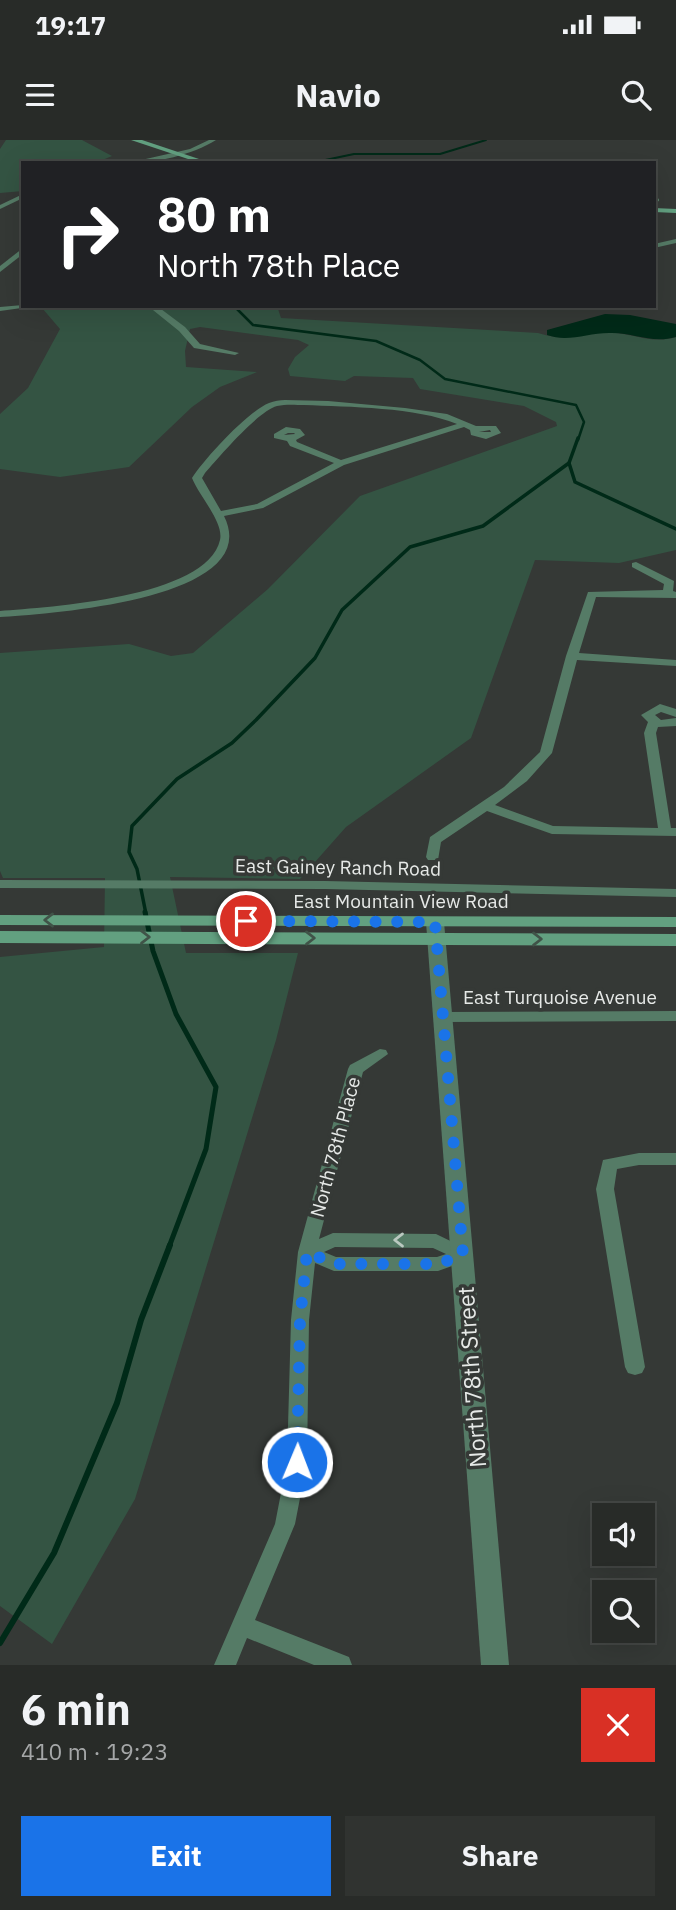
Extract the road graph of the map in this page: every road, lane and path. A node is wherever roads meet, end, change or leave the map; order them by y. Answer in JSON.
{"nodes":[{"id":1,"x":135,"y":140,"type":"edge"},
{"id":2,"x":213,"y":140,"type":"edge"},
{"id":3,"x":125,"y":141,"type":"edge"},
{"id":4,"x":200,"y":147,"type":"junction"},
{"id":5,"x":209,"y":148,"type":"junction"},
{"id":6,"x":173,"y":155,"type":"junction"},
{"id":7,"x":142,"y":161,"type":"edge"},
{"id":8,"x":150,"y":161,"type":"edge"},
{"id":9,"x":188,"y":161,"type":"edge"},
{"id":10,"x":199,"y":161,"type":"edge"},
{"id":11,"x":21,"y":197,"type":"edge"},
{"id":12,"x":0,"y":208,"type":"edge"},
{"id":13,"x":656,"y":209,"type":"edge"},
{"id":14,"x":676,"y":209,"type":"edge"},
{"id":15,"x":676,"y":241,"type":"edge"},
{"id":16,"x":656,"y":246,"type":"edge"},
{"id":17,"x":21,"y":252,"type":"edge"},
{"id":18,"x":0,"y":270,"type":"edge"},
{"id":19,"x":21,"y":307,"type":"edge"},
{"id":20,"x":154,"y":308,"type":"edge"},
{"id":21,"x":0,"y":309,"type":"edge"},
{"id":22,"x":235,"y":353,"type":"dead end"},
{"id":23,"x":291,"y":439,"type":"dead end"},
{"id":24,"x":341,"y":463,"type":"junction"},
{"id":25,"x":217,"y":515,"type":"junction"},
{"id":26,"x":636,"y":565,"type":"dead end"},
{"id":27,"x":672,"y":595,"type":"edge"},
{"id":28,"x":0,"y":614,"type":"edge"},
{"id":29,"x":572,"y":656,"type":"junction"},
{"id":30,"x":676,"y":663,"type":"edge"},
{"id":31,"x":676,"y":713,"type":"edge"},
{"id":32,"x":654,"y":722,"type":"junction"},
{"id":33,"x":676,"y":722,"type":"edge"},
{"id":34,"x":484,"y":806,"type":"junction"},
{"id":35,"x":671,"y":832,"type":"edge"},
{"id":36,"x":433,"y":857,"type":"dead end"},
{"id":37,"x":0,"y":884,"type":"edge"},
{"id":38,"x":676,"y":893,"type":"edge"},
{"id":39,"x":0,"y":919,"type":"edge"},
{"id":40,"x":676,"y":922,"type":"edge"},
{"id":41,"x":98,"y":929,"type":"junction"},
{"id":42,"x":435,"y":931,"type":"junction"},
{"id":43,"x":0,"y":937,"type":"edge"},
{"id":44,"x":676,"y":940,"type":"edge"},
{"id":45,"x":676,"y":1016,"type":"edge"},
{"id":46,"x":444,"y":1017,"type":"junction"},
{"id":47,"x":380,"y":1054,"type":"dead end"},
{"id":48,"x":676,"y":1159,"type":"edge"},
{"id":49,"x":307,"y":1252,"type":"junction"},
{"id":50,"x":463,"y":1255,"type":"junction"},
{"id":51,"x":635,"y":1367,"type":"dead end"},
{"id":52,"x":243,"y":1626,"type":"junction"},
{"id":53,"x":225,"y":1665,"type":"edge"},
{"id":54,"x":341,"y":1665,"type":"edge"},
{"id":55,"x":495,"y":1665,"type":"edge"}],
"edges":[{"from":1,"to":6,"type":"main road"},
{"from":2,"to":4,"type":"street"},
{"from":2,"to":5,"type":"street"},
{"from":3,"to":6,"type":"main road"},
{"from":4,"to":5,"type":"street"},
{"from":4,"to":6,"type":"street"},
{"from":5,"to":6,"type":"street"},
{"from":6,"to":7,"type":"street"},
{"from":6,"to":8,"type":"street"},
{"from":6,"to":9,"type":"main road"},
{"from":6,"to":10,"type":"main road"},
{"from":11,"to":12,"type":"street"},
{"from":13,"to":14,"type":"main road"},
{"from":15,"to":16,"type":"street"},
{"from":17,"to":18,"type":"street"},
{"from":19,"to":21,"type":"street"},
{"from":20,"to":22,"type":"street"},
{"from":23,"to":24,"type":"street"},
{"from":24,"to":25,"type":"street"},
{"from":24,"to":25,"type":"street"},
{"from":25,"to":28,"type":"street"},
{"from":26,"to":27,"type":"street","name":"East Gainey Ranch Road"},
{"from":27,"to":29,"type":"street","name":"East Gainey Ranch Road"},
{"from":29,"to":30,"type":"street"},
{"from":29,"to":34,"type":"street","name":"East Gainey Ranch Road"},
{"from":31,"to":32,"type":"street"},
{"from":32,"to":33,"type":"street"},
{"from":32,"to":35,"type":"street"},
{"from":34,"to":35,"type":"street"},
{"from":34,"to":36,"type":"street","name":"East Gainey Ranch Road"},
{"from":37,"to":38,"type":"street","name":"East Gainey Ranch Road"},
{"from":41,"to":39,"type":"main road","name":"East Mountain View Road","one_way":true},
{"from":40,"to":42,"type":"main road","name":"East Mountain View Road"},
{"from":41,"to":42,"type":"main road","name":"East Mountain View Road"},
{"from":41,"to":43,"type":"main road","name":"East Mountain View Road"},
{"from":42,"to":44,"type":"main road","name":"East Mountain View Road","one_way":true},
{"from":42,"to":46,"type":"street","name":"North 78th Street"},
{"from":45,"to":46,"type":"street","name":"East Turquoise Avenue"},
{"from":46,"to":50,"type":"street","name":"North 78th Street"},
{"from":47,"to":49,"type":"street","name":"North 78th Place"},
{"from":48,"to":51,"type":"street"},
{"from":49,"to":50,"type":"street"},
{"from":49,"to":52,"type":"street","name":"North 78th Place"},
{"from":50,"to":55,"type":"street","name":"North 78th Street"},
{"from":52,"to":53,"type":"street","name":"North 78th Place"},
{"from":52,"to":54,"type":"street"}]}
